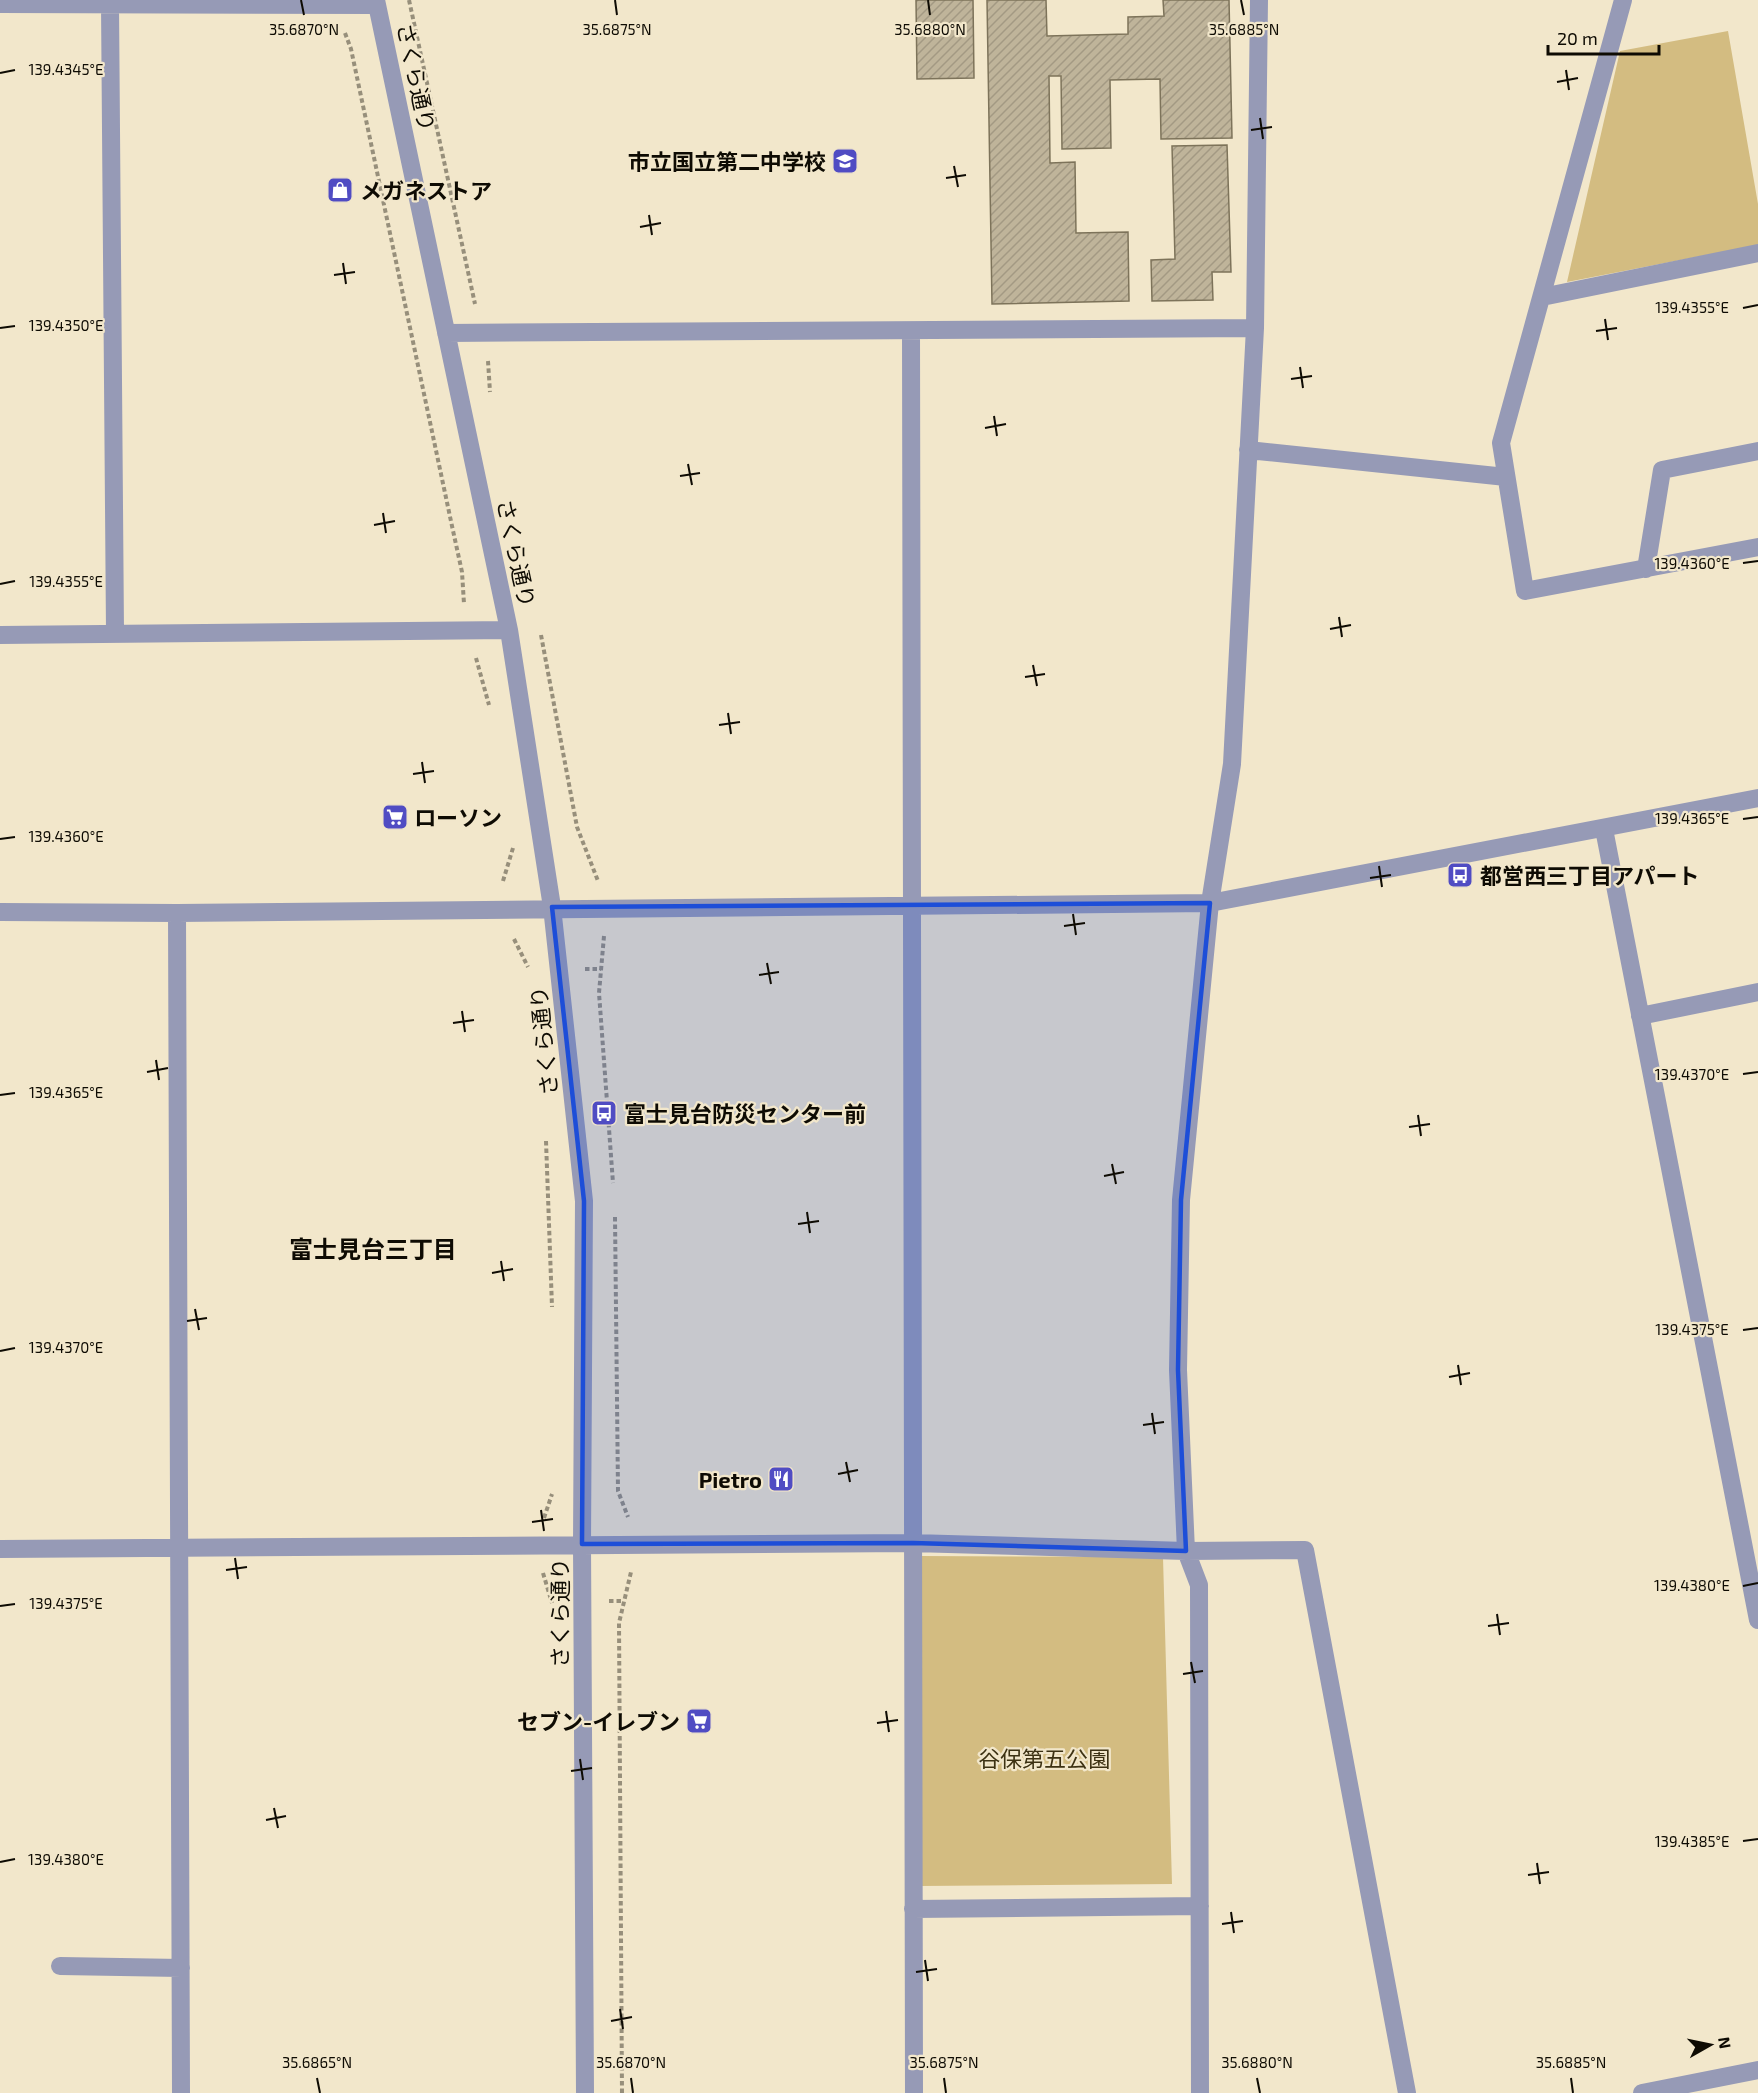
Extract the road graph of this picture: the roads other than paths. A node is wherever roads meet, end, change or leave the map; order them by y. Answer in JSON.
{"nodes":[{"id":1,"x":1259,"y":0,"type":"edge"},
{"id":2,"x":1623,"y":0,"type":"edge"},
{"id":3,"x":377,"y":3,"type":"edge"},
{"id":4,"x":0,"y":4,"type":"edge"},
{"id":5,"x":110,"y":4,"type":"junction"},
{"id":6,"x":1758,"y":253,"type":"edge"},
{"id":7,"x":1542,"y":297,"type":"junction"},
{"id":8,"x":1255,"y":328,"type":"junction"},
{"id":9,"x":911,"y":331,"type":"junction"},
{"id":10,"x":446,"y":333,"type":"junction"},
{"id":11,"x":1248,"y":450,"type":"junction"},
{"id":12,"x":1758,"y":451,"type":"edge"},
{"id":13,"x":1506,"y":477,"type":"junction"},
{"id":14,"x":1758,"y":547,"type":"edge"},
{"id":15,"x":1646,"y":569,"type":"junction"},
{"id":16,"x":509,"y":630,"type":"junction"},
{"id":17,"x":115,"y":632,"type":"junction"},
{"id":18,"x":0,"y":635,"type":"edge"},
{"id":19,"x":1758,"y":798,"type":"edge"},
{"id":20,"x":1604,"y":829,"type":"junction"},
{"id":21,"x":1210,"y":903,"type":"junction"},
{"id":22,"x":912,"y":904,"type":"junction"},
{"id":23,"x":552,"y":907,"type":"junction"},
{"id":24,"x":0,"y":912,"type":"edge"},
{"id":25,"x":177,"y":913,"type":"junction"},
{"id":26,"x":1758,"y":992,"type":"edge"},
{"id":27,"x":1640,"y":1016,"type":"junction"},
{"id":28,"x":913,"y":1543,"type":"junction"},
{"id":29,"x":582,"y":1544,"type":"junction"},
{"id":30,"x":179,"y":1548,"type":"junction"},
{"id":31,"x":0,"y":1549,"type":"edge"},
{"id":32,"x":1186,"y":1551,"type":"junction"},
{"id":33,"x":1758,"y":1620,"type":"edge"},
{"id":34,"x":1200,"y":1906,"type":"junction"},
{"id":35,"x":913,"y":1909,"type":"junction"},
{"id":36,"x":60,"y":1966,"type":"dead end"},
{"id":37,"x":181,"y":1968,"type":"junction"},
{"id":38,"x":1758,"y":2070,"type":"edge"},
{"id":39,"x":181,"y":2093,"type":"edge"},
{"id":40,"x":585,"y":2093,"type":"edge"},
{"id":41,"x":914,"y":2093,"type":"edge"},
{"id":42,"x":1200,"y":2093,"type":"edge"},
{"id":43,"x":1407,"y":2093,"type":"edge"},
{"id":44,"x":1642,"y":2093,"type":"edge"}],
"edges":[{"from":1,"to":8,"type":"street"},
{"from":2,"to":7,"type":"street"},
{"from":3,"to":5,"type":"street"},
{"from":3,"to":10,"type":"street","name":"さくら通り"},
{"from":4,"to":5,"type":"street"},
{"from":5,"to":17,"type":"street"},
{"from":6,"to":7,"type":"street"},
{"from":7,"to":13,"type":"street"},
{"from":8,"to":9,"type":"street"},
{"from":8,"to":11,"type":"street"},
{"from":9,"to":10,"type":"street"},
{"from":9,"to":22,"type":"street"},
{"from":10,"to":16,"type":"street","name":"さくら通り"},
{"from":11,"to":13,"type":"street"},
{"from":11,"to":21,"type":"street"},
{"from":12,"to":15,"type":"street"},
{"from":13,"to":15,"type":"street"},
{"from":14,"to":15,"type":"street"},
{"from":16,"to":17,"type":"street"},
{"from":16,"to":23,"type":"street","name":"さくら通り"},
{"from":17,"to":18,"type":"street"},
{"from":19,"to":20,"type":"street"},
{"from":20,"to":21,"type":"street"},
{"from":20,"to":27,"type":"street"},
{"from":21,"to":22,"type":"street"},
{"from":21,"to":32,"type":"street"},
{"from":22,"to":23,"type":"street"},
{"from":22,"to":28,"type":"street"},
{"from":23,"to":25,"type":"street"},
{"from":23,"to":29,"type":"street","name":"さくら通り"},
{"from":24,"to":25,"type":"street"},
{"from":25,"to":30,"type":"street"},
{"from":26,"to":27,"type":"street"},
{"from":27,"to":33,"type":"street"},
{"from":28,"to":29,"type":"street"},
{"from":28,"to":32,"type":"street"},
{"from":28,"to":35,"type":"street"},
{"from":29,"to":30,"type":"street"},
{"from":29,"to":40,"type":"street","name":"さくら通り"},
{"from":30,"to":31,"type":"street"},
{"from":30,"to":37,"type":"street"},
{"from":32,"to":34,"type":"street"},
{"from":32,"to":43,"type":"street"},
{"from":34,"to":35,"type":"street"},
{"from":34,"to":42,"type":"street"},
{"from":35,"to":41,"type":"street"},
{"from":36,"to":37,"type":"street"},
{"from":37,"to":39,"type":"street"},
{"from":38,"to":44,"type":"street"}]}
